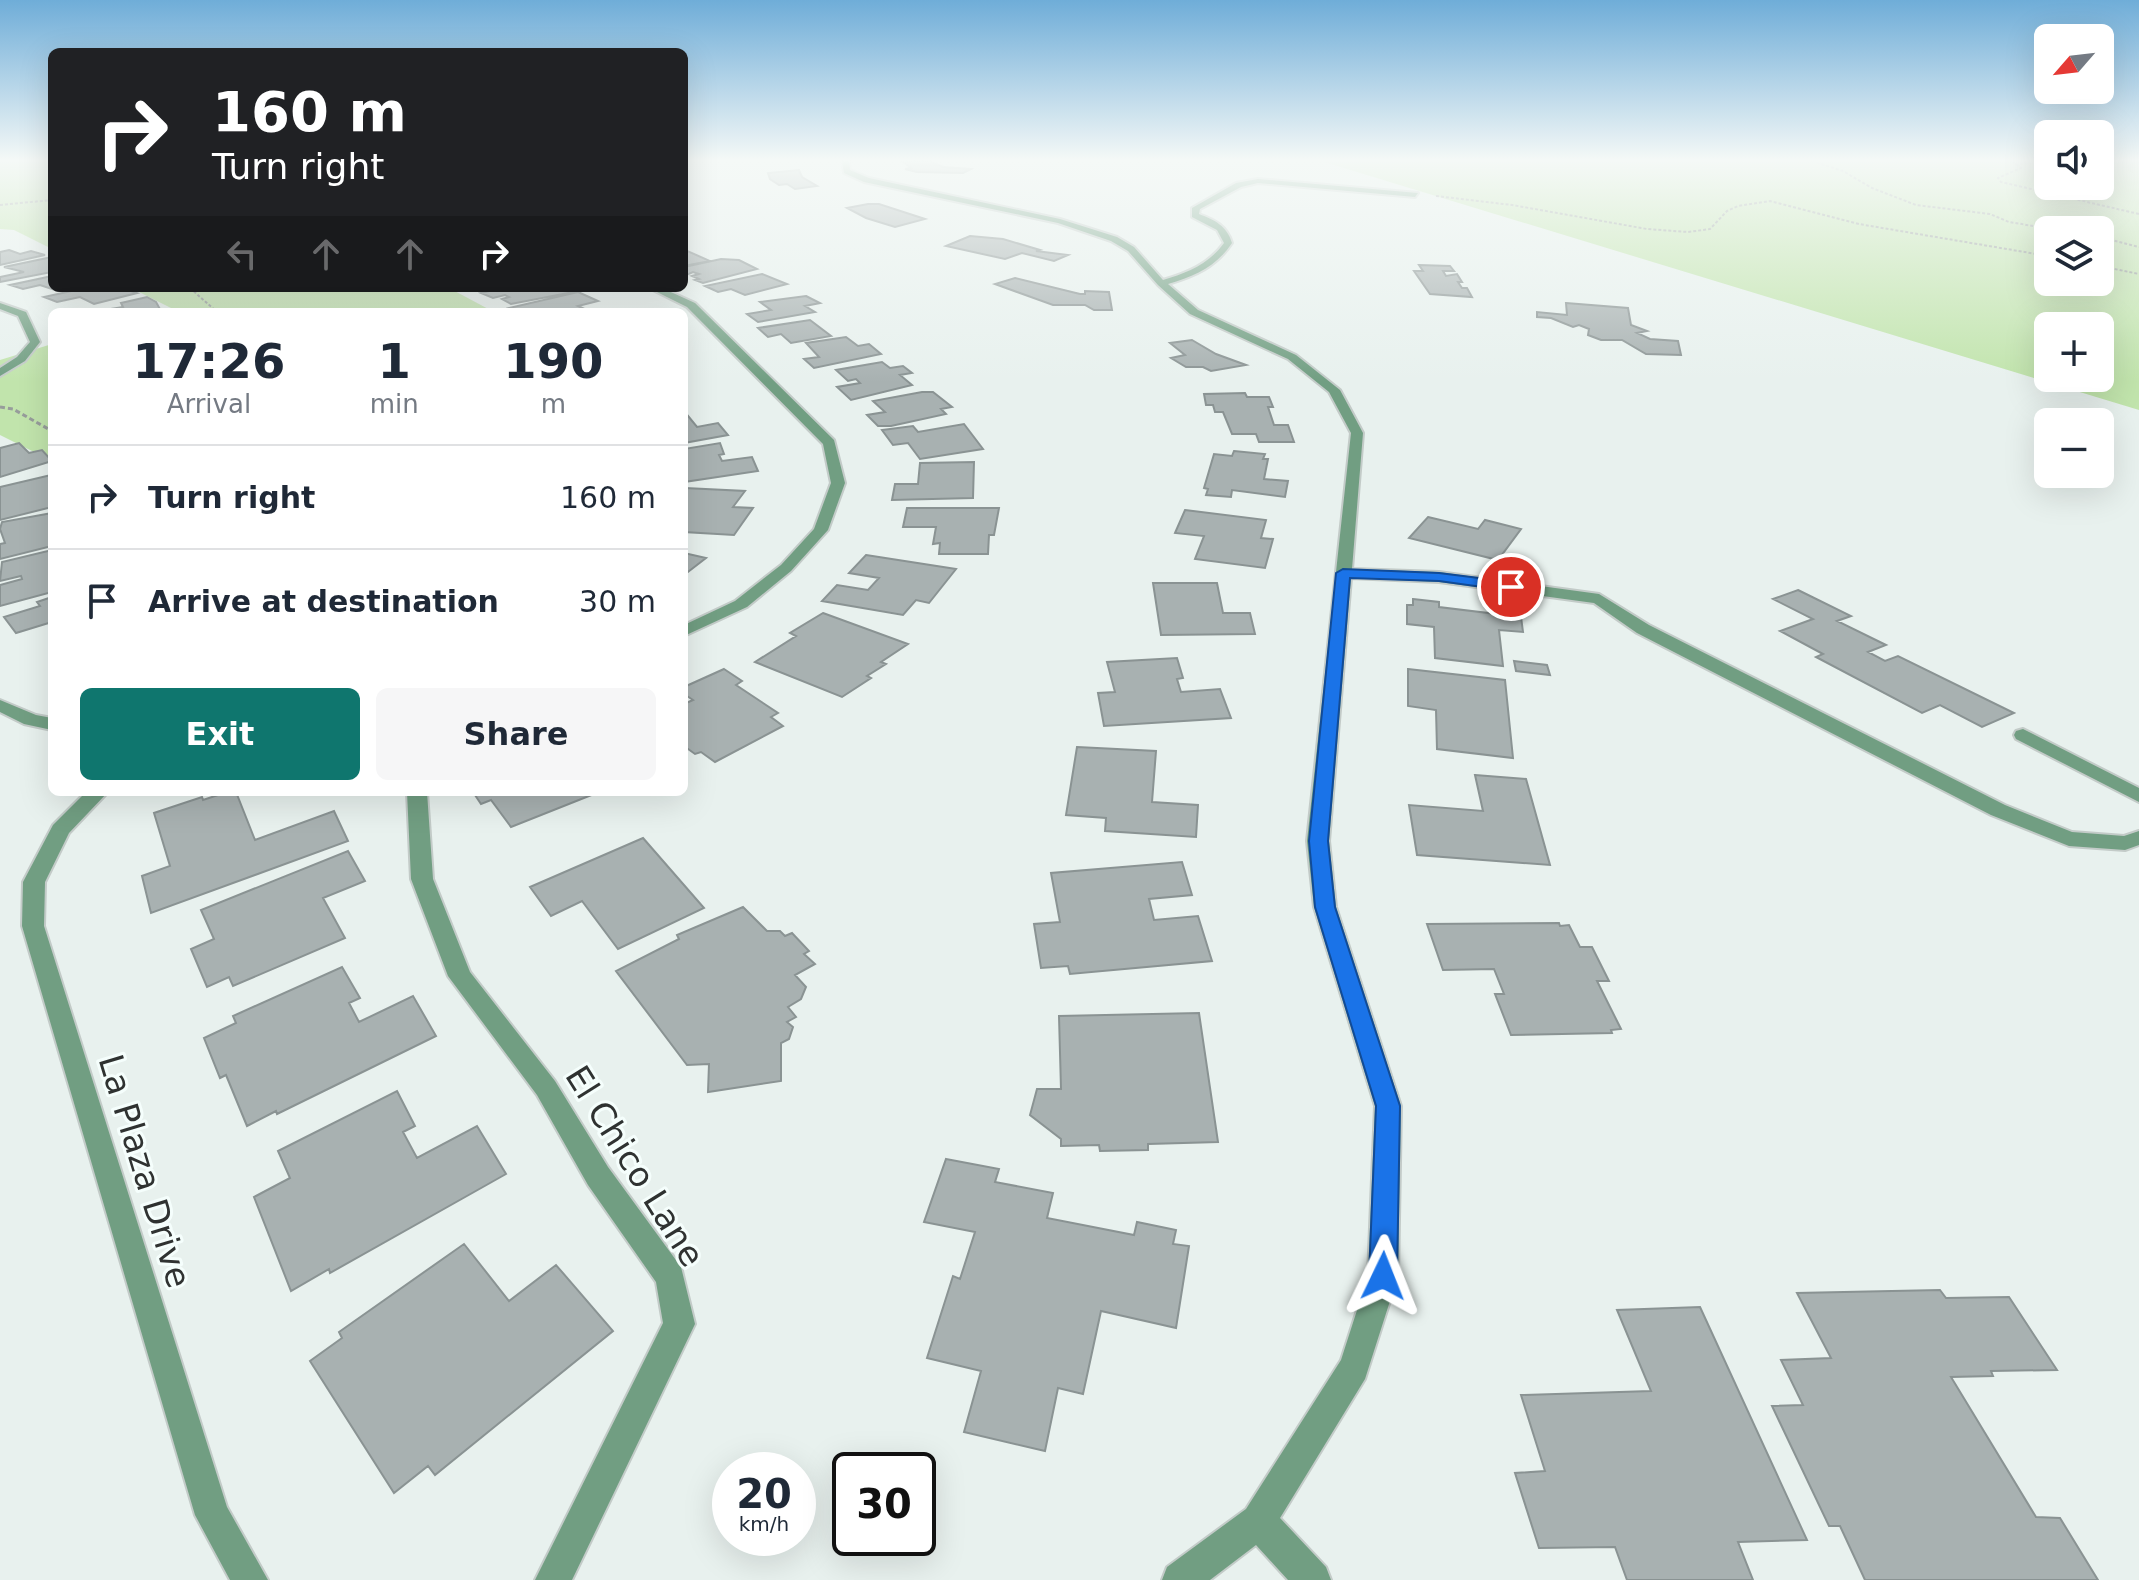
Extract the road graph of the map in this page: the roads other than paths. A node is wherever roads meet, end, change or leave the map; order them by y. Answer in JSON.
{"nodes":[{"id":1,"x":1103,"y":235,"type":"edge"},
{"id":2,"x":1226,"y":235,"type":"edge"},
{"id":3,"x":1161,"y":283,"type":"junction"},
{"id":4,"x":663,"y":292,"type":"edge"},
{"id":5,"x":0,"y":306,"type":"edge"},
{"id":6,"x":0,"y":373,"type":"edge"},
{"id":7,"x":1343,"y":573,"type":"junction"},
{"id":8,"x":688,"y":629,"type":"edge"},
{"id":9,"x":0,"y":705,"type":"edge"},
{"id":10,"x":48,"y":723,"type":"edge"},
{"id":11,"x":2023,"y":735,"type":"dead end"},
{"id":12,"x":94,"y":796,"type":"edge"},
{"id":13,"x":417,"y":796,"type":"edge"},
{"id":14,"x":2139,"y":796,"type":"edge"},
{"id":15,"x":2139,"y":838,"type":"edge"},
{"id":16,"x":1258,"y":1521,"type":"junction"},
{"id":17,"x":250,"y":1580,"type":"edge"},
{"id":18,"x":553,"y":1580,"type":"edge"},
{"id":19,"x":1180,"y":1580,"type":"edge"},
{"id":20,"x":1313,"y":1580,"type":"edge"}],
"edges":[{"from":1,"to":3,"type":"street"},
{"from":2,"to":3,"type":"street"},
{"from":3,"to":7,"type":"street"},
{"from":4,"to":8,"type":"street"},
{"from":5,"to":6,"type":"street"},
{"from":7,"to":15,"type":"street"},
{"from":7,"to":16,"type":"street"},
{"from":9,"to":10,"type":"street"},
{"from":11,"to":14,"type":"street"},
{"from":12,"to":17,"type":"street","name":"La Plaza Drive"},
{"from":13,"to":18,"type":"street","name":"El Chico Lane"},
{"from":16,"to":19,"type":"street"},
{"from":16,"to":20,"type":"street"}]}
